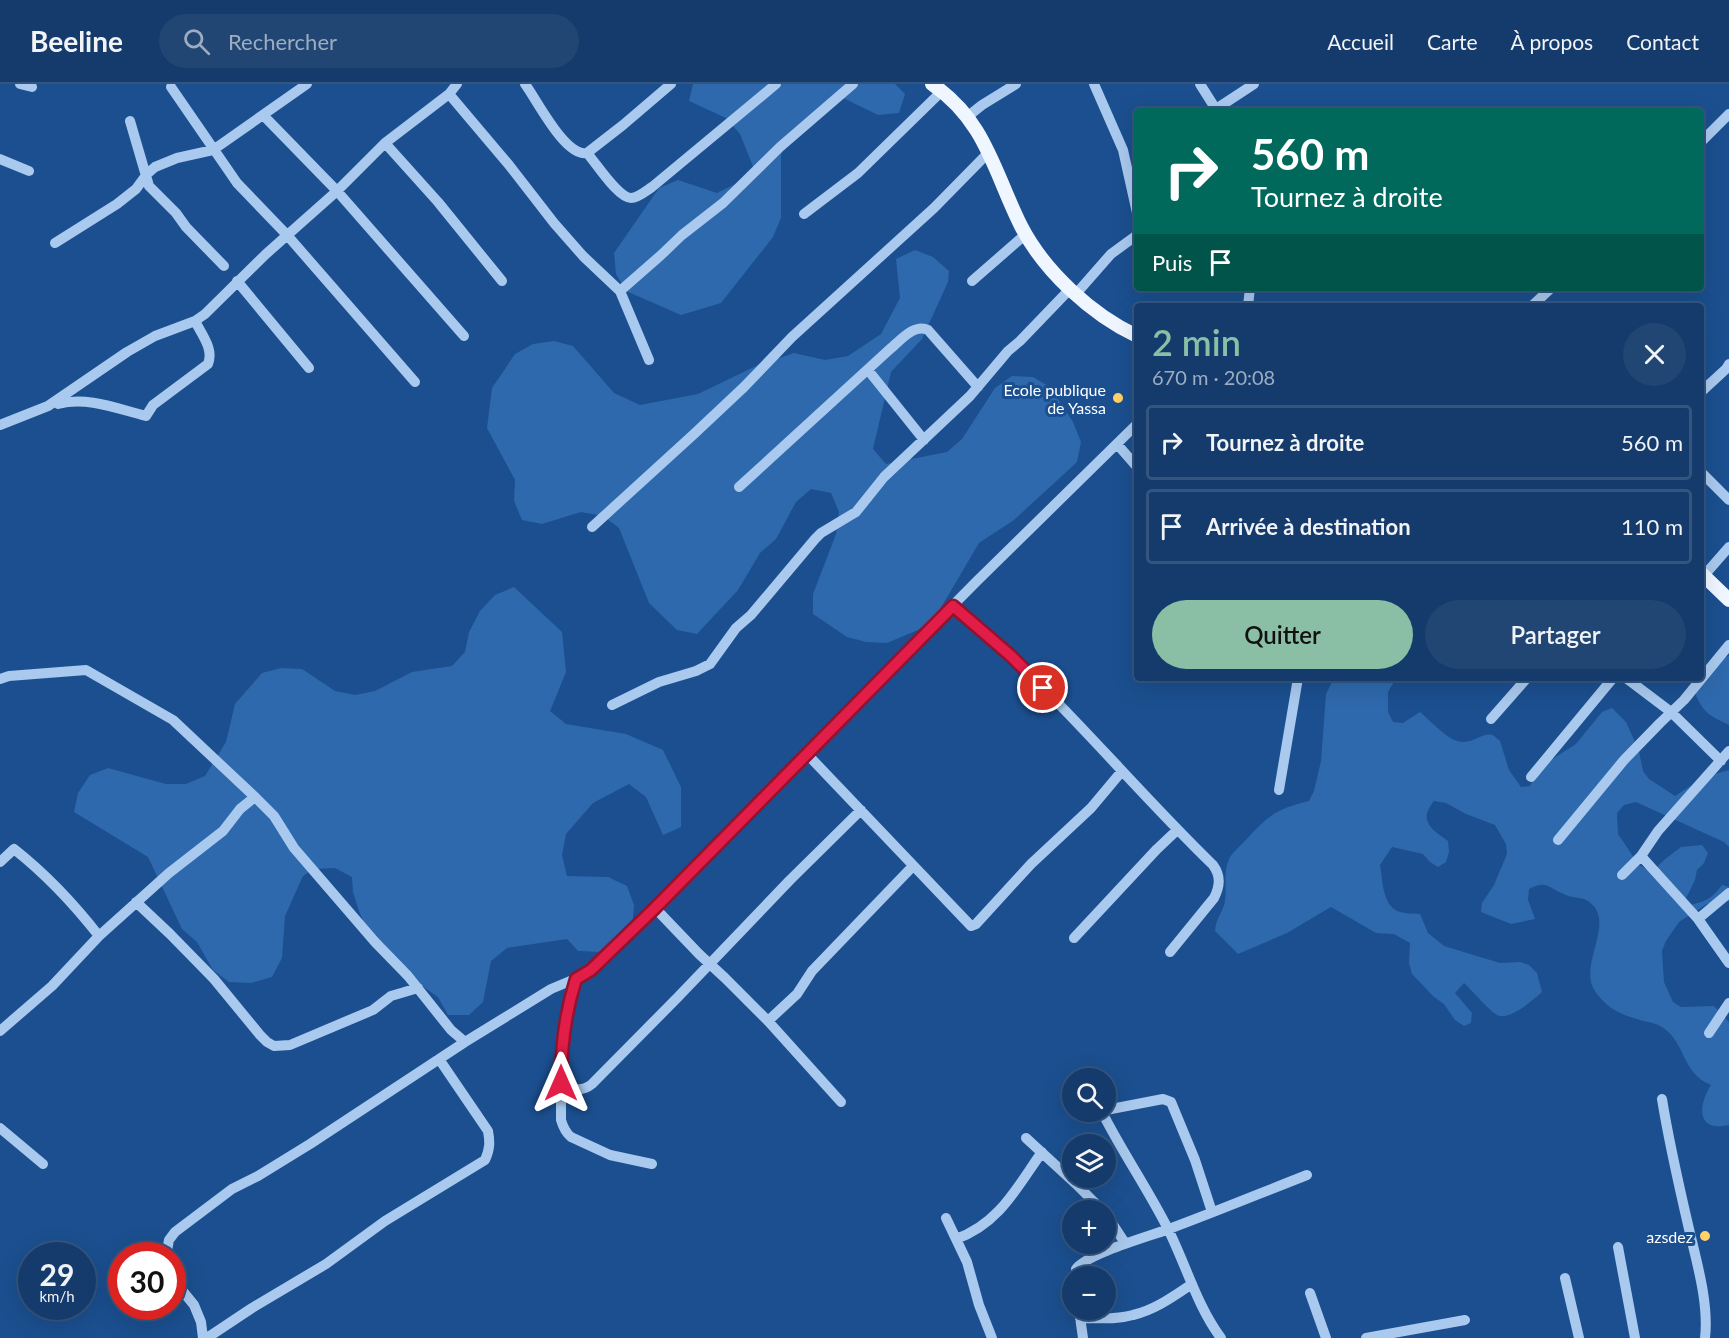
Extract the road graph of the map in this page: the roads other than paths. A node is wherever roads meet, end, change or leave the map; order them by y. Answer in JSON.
{"nodes":[{"id":1,"x":20,"y":84,"type":"edge"},
{"id":2,"x":307,"y":84,"type":"edge"},
{"id":3,"x":457,"y":84,"type":"edge"},
{"id":4,"x":525,"y":84,"type":"edge"},
{"id":5,"x":671,"y":84,"type":"edge"},
{"id":6,"x":776,"y":84,"type":"edge"},
{"id":7,"x":853,"y":84,"type":"edge"},
{"id":8,"x":1016,"y":84,"type":"edge"},
{"id":9,"x":1094,"y":84,"type":"edge"},
{"id":10,"x":1200,"y":84,"type":"edge"},
{"id":11,"x":1254,"y":84,"type":"edge"},
{"id":12,"x":32,"y":87,"type":"dead end"},
{"id":13,"x":171,"y":87,"type":"dead end"},
{"id":14,"x":937,"y":87,"type":"edge"},
{"id":15,"x":449,"y":94,"type":"junction"},
{"id":16,"x":1215,"y":108,"type":"edge"},
{"id":17,"x":1219,"y":108,"type":"edge"},
{"id":18,"x":263,"y":114,"type":"junction"},
{"id":19,"x":1729,"y":114,"type":"edge"},
{"id":20,"x":967,"y":117,"type":"junction"},
{"id":21,"x":130,"y":121,"type":"dead end"},
{"id":22,"x":1704,"y":139,"type":"edge"},
{"id":23,"x":385,"y":143,"type":"junction"},
{"id":24,"x":213,"y":150,"type":"junction"},
{"id":25,"x":989,"y":152,"type":"junction"},
{"id":26,"x":587,"y":153,"type":"junction"},
{"id":27,"x":0,"y":159,"type":"edge"},
{"id":28,"x":29,"y":171,"type":"dead end"},
{"id":29,"x":147,"y":174,"type":"junction"},
{"id":30,"x":337,"y":191,"type":"junction"},
{"id":31,"x":1134,"y":200,"type":"edge"},
{"id":32,"x":804,"y":214,"type":"dead end"},
{"id":33,"x":1026,"y":234,"type":"junction"},
{"id":34,"x":287,"y":235,"type":"junction"},
{"id":35,"x":1134,"y":237,"type":"edge"},
{"id":36,"x":55,"y":243,"type":"dead end"},
{"id":37,"x":224,"y":266,"type":"dead end"},
{"id":38,"x":237,"y":281,"type":"junction"},
{"id":39,"x":502,"y":281,"type":"dead end"},
{"id":40,"x":972,"y":281,"type":"dead end"},
{"id":41,"x":620,"y":291,"type":"junction"},
{"id":42,"x":1548,"y":291,"type":"edge"},
{"id":43,"x":1073,"y":292,"type":"junction"},
{"id":44,"x":1535,"y":303,"type":"edge"},
{"id":45,"x":195,"y":321,"type":"junction"},
{"id":46,"x":1134,"y":334,"type":"edge"},
{"id":47,"x":464,"y":336,"type":"dead end"},
{"id":48,"x":649,"y":360,"type":"dead end"},
{"id":49,"x":1729,"y":364,"type":"edge"},
{"id":50,"x":309,"y":368,"type":"dead end"},
{"id":51,"x":868,"y":370,"type":"junction"},
{"id":52,"x":415,"y":382,"type":"dead end"},
{"id":53,"x":978,"y":387,"type":"junction"},
{"id":54,"x":1704,"y":389,"type":"edge"},
{"id":55,"x":48,"y":406,"type":"junction"},
{"id":56,"x":0,"y":425,"type":"edge"},
{"id":57,"x":1134,"y":427,"type":"edge"},
{"id":58,"x":924,"y":440,"type":"junction"},
{"id":59,"x":1116,"y":444,"type":"junction"},
{"id":60,"x":1134,"y":464,"type":"edge"},
{"id":61,"x":1704,"y":475,"type":"edge"},
{"id":62,"x":739,"y":487,"type":"dead end"},
{"id":63,"x":1729,"y":500,"type":"edge"},
{"id":64,"x":592,"y":527,"type":"dead end"},
{"id":65,"x":1729,"y":547,"type":"edge"},
{"id":66,"x":1704,"y":574,"type":"edge"},
{"id":67,"x":1704,"y":578,"type":"edge"},
{"id":68,"x":1729,"y":600,"type":"edge"},
{"id":69,"x":953,"y":606,"type":"junction"},
{"id":70,"x":1729,"y":645,"type":"edge"},
{"id":71,"x":1704,"y":676,"type":"edge"},
{"id":72,"x":0,"y":679,"type":"edge"},
{"id":73,"x":1298,"y":681,"type":"edge"},
{"id":74,"x":1524,"y":681,"type":"edge"},
{"id":75,"x":1611,"y":681,"type":"edge"},
{"id":76,"x":1630,"y":681,"type":"edge"},
{"id":77,"x":1700,"y":681,"type":"edge"},
{"id":78,"x":612,"y":705,"type":"dead end"},
{"id":79,"x":1671,"y":712,"type":"junction"},
{"id":80,"x":1491,"y":719,"type":"dead end"},
{"id":81,"x":1729,"y":752,"type":"edge"},
{"id":82,"x":807,"y":754,"type":"junction"},
{"id":83,"x":1721,"y":761,"type":"junction"},
{"id":84,"x":1122,"y":771,"type":"junction"},
{"id":85,"x":1531,"y":777,"type":"dead end"},
{"id":86,"x":1280,"y":790,"type":"dead end"},
{"id":87,"x":255,"y":797,"type":"junction"},
{"id":88,"x":861,"y":810,"type":"junction"},
{"id":89,"x":1177,"y":830,"type":"junction"},
{"id":90,"x":1558,"y":840,"type":"dead end"},
{"id":91,"x":1641,"y":856,"type":"junction"},
{"id":92,"x":0,"y":862,"type":"edge"},
{"id":93,"x":913,"y":866,"type":"junction"},
{"id":94,"x":1622,"y":875,"type":"dead end"},
{"id":95,"x":1729,"y":894,"type":"edge"},
{"id":96,"x":136,"y":902,"type":"junction"},
{"id":97,"x":655,"y":908,"type":"junction"},
{"id":98,"x":1698,"y":919,"type":"junction"},
{"id":99,"x":99,"y":936,"type":"junction"},
{"id":100,"x":1074,"y":938,"type":"dead end"},
{"id":101,"x":1170,"y":952,"type":"dead end"},
{"id":102,"x":1729,"y":963,"type":"edge"},
{"id":103,"x":709,"y":964,"type":"junction"},
{"id":104,"x":576,"y":979,"type":"junction"},
{"id":105,"x":418,"y":988,"type":"junction"},
{"id":106,"x":1729,"y":1003,"type":"edge"},
{"id":107,"x":768,"y":1021,"type":"junction"},
{"id":108,"x":0,"y":1031,"type":"edge"},
{"id":109,"x":1709,"y":1033,"type":"dead end"},
{"id":110,"x":465,"y":1042,"type":"junction"},
{"id":111,"x":439,"y":1059,"type":"junction"},
{"id":112,"x":561,"y":1083,"type":"junction"},
{"id":113,"x":1662,"y":1099,"type":"dead end"},
{"id":114,"x":841,"y":1102,"type":"dead end"},
{"id":115,"x":1116,"y":1109,"type":"edge"},
{"id":116,"x":1108,"y":1122,"type":"edge"},
{"id":117,"x":0,"y":1128,"type":"edge"},
{"id":118,"x":1026,"y":1138,"type":"dead end"},
{"id":119,"x":1042,"y":1152,"type":"junction"},
{"id":120,"x":43,"y":1164,"type":"dead end"},
{"id":121,"x":652,"y":1164,"type":"dead end"},
{"id":122,"x":1307,"y":1175,"type":"dead end"},
{"id":123,"x":1092,"y":1200,"type":"edge"},
{"id":124,"x":1212,"y":1212,"type":"junction"},
{"id":125,"x":946,"y":1218,"type":"dead end"},
{"id":126,"x":1168,"y":1229,"type":"junction"},
{"id":127,"x":1116,"y":1230,"type":"edge"},
{"id":128,"x":956,"y":1239,"type":"junction"},
{"id":129,"x":169,"y":1242,"type":"edge"},
{"id":130,"x":1125,"y":1244,"type":"junction"},
{"id":131,"x":1618,"y":1247,"type":"dead end"},
{"id":132,"x":1079,"y":1266,"type":"edge"},
{"id":133,"x":1565,"y":1278,"type":"dead end"},
{"id":134,"x":1192,"y":1284,"type":"junction"},
{"id":135,"x":1310,"y":1293,"type":"dead end"},
{"id":136,"x":186,"y":1295,"type":"edge"},
{"id":137,"x":1116,"y":1318,"type":"edge"},
{"id":138,"x":1081,"y":1320,"type":"edge"},
{"id":139,"x":1465,"y":1320,"type":"dead end"},
{"id":140,"x":205,"y":1338,"type":"edge"},
{"id":141,"x":992,"y":1338,"type":"edge"},
{"id":142,"x":1083,"y":1338,"type":"edge"},
{"id":143,"x":1221,"y":1338,"type":"edge"},
{"id":144,"x":1326,"y":1338,"type":"edge"},
{"id":145,"x":1366,"y":1338,"type":"edge"},
{"id":146,"x":1579,"y":1338,"type":"edge"},
{"id":147,"x":1635,"y":1338,"type":"edge"},
{"id":148,"x":1705,"y":1338,"type":"edge"}],
"edges":[{"from":1,"to":12,"type":"street"},
{"from":2,"to":18,"type":"street"},
{"from":3,"to":15,"type":"street"},
{"from":4,"to":26,"type":"street"},
{"from":5,"to":26,"type":"street"},
{"from":6,"to":26,"type":"street"},
{"from":7,"to":41,"type":"street"},
{"from":8,"to":20,"type":"street"},
{"from":9,"to":31,"type":"street"},
{"from":10,"to":16,"type":"street"},
{"from":11,"to":17,"type":"street"},
{"from":13,"to":24,"type":"street"},
{"from":14,"to":20,"type":"main road"},
{"from":14,"to":32,"type":"street"},
{"from":15,"to":23,"type":"street"},
{"from":15,"to":41,"type":"street"},
{"from":18,"to":24,"type":"street"},
{"from":18,"to":30,"type":"street"},
{"from":19,"to":22,"type":"street"},
{"from":20,"to":25,"type":"main road"},
{"from":21,"to":29,"type":"street"},
{"from":23,"to":30,"type":"street"},
{"from":23,"to":39,"type":"street"},
{"from":24,"to":29,"type":"street"},
{"from":24,"to":34,"type":"street"},
{"from":25,"to":33,"type":"main road"},
{"from":25,"to":64,"type":"street"},
{"from":27,"to":28,"type":"street"},
{"from":29,"to":36,"type":"street"},
{"from":29,"to":37,"type":"street"},
{"from":30,"to":34,"type":"street"},
{"from":30,"to":47,"type":"street"},
{"from":33,"to":40,"type":"street"},
{"from":33,"to":43,"type":"main road"},
{"from":34,"to":38,"type":"street"},
{"from":34,"to":52,"type":"street"},
{"from":35,"to":43,"type":"street"},
{"from":38,"to":45,"type":"street"},
{"from":38,"to":50,"type":"street"},
{"from":41,"to":48,"type":"street"},
{"from":42,"to":44,"type":"street"},
{"from":43,"to":46,"type":"main road"},
{"from":43,"to":53,"type":"street"},
{"from":45,"to":55,"type":"street"},
{"from":45,"to":55,"type":"street"},
{"from":49,"to":54,"type":"street"},
{"from":51,"to":53,"type":"street"},
{"from":51,"to":58,"type":"street"},
{"from":51,"to":62,"type":"street"},
{"from":53,"to":58,"type":"street"},
{"from":55,"to":56,"type":"street"},
{"from":57,"to":59,"type":"street"},
{"from":58,"to":78,"type":"street"},
{"from":59,"to":60,"type":"street"},
{"from":59,"to":69,"type":"street"},
{"from":61,"to":63,"type":"street"},
{"from":65,"to":66,"type":"street"},
{"from":67,"to":68,"type":"main road"},
{"from":69,"to":82,"type":"street"},
{"from":69,"to":84,"type":"street"},
{"from":70,"to":71,"type":"street"},
{"from":72,"to":87,"type":"street"},
{"from":73,"to":86,"type":"street"},
{"from":74,"to":80,"type":"street"},
{"from":75,"to":85,"type":"street"},
{"from":76,"to":79,"type":"street"},
{"from":77,"to":79,"type":"street"},
{"from":79,"to":83,"type":"street"},
{"from":79,"to":90,"type":"street"},
{"from":81,"to":83,"type":"street"},
{"from":82,"to":88,"type":"street"},
{"from":82,"to":97,"type":"street"},
{"from":83,"to":91,"type":"street"},
{"from":84,"to":89,"type":"street"},
{"from":84,"to":93,"type":"street"},
{"from":87,"to":96,"type":"street"},
{"from":87,"to":105,"type":"street"},
{"from":88,"to":93,"type":"street"},
{"from":88,"to":103,"type":"street"},
{"from":89,"to":100,"type":"street"},
{"from":89,"to":101,"type":"street"},
{"from":91,"to":94,"type":"street"},
{"from":91,"to":98,"type":"street"},
{"from":92,"to":99,"type":"street"},
{"from":93,"to":107,"type":"street"},
{"from":95,"to":98,"type":"street"},
{"from":96,"to":99,"type":"street"},
{"from":96,"to":105,"type":"street"},
{"from":97,"to":103,"type":"street"},
{"from":97,"to":104,"type":"street"},
{"from":98,"to":102,"type":"street"},
{"from":99,"to":108,"type":"street"},
{"from":103,"to":107,"type":"street"},
{"from":103,"to":112,"type":"street"},
{"from":104,"to":110,"type":"street"},
{"from":104,"to":112,"type":"street"},
{"from":105,"to":110,"type":"street"},
{"from":106,"to":109,"type":"street"},
{"from":107,"to":114,"type":"street"},
{"from":110,"to":111,"type":"street"},
{"from":111,"to":129,"type":"street"},
{"from":111,"to":140,"type":"street"},
{"from":112,"to":121,"type":"street"},
{"from":113,"to":148,"type":"street"},
{"from":115,"to":124,"type":"street"},
{"from":116,"to":126,"type":"street"},
{"from":117,"to":120,"type":"street"},
{"from":118,"to":119,"type":"street"},
{"from":119,"to":123,"type":"street"},
{"from":119,"to":128,"type":"street"},
{"from":122,"to":124,"type":"street"},
{"from":124,"to":126,"type":"street"},
{"from":125,"to":128,"type":"street"},
{"from":126,"to":130,"type":"street"},
{"from":126,"to":134,"type":"street"},
{"from":127,"to":130,"type":"street"},
{"from":128,"to":141,"type":"street"},
{"from":130,"to":132,"type":"street"},
{"from":131,"to":147,"type":"street"},
{"from":133,"to":146,"type":"street"},
{"from":134,"to":137,"type":"street"},
{"from":134,"to":143,"type":"street"},
{"from":135,"to":144,"type":"street"},
{"from":136,"to":140,"type":"street"},
{"from":138,"to":142,"type":"street"},
{"from":139,"to":145,"type":"street"}]}
